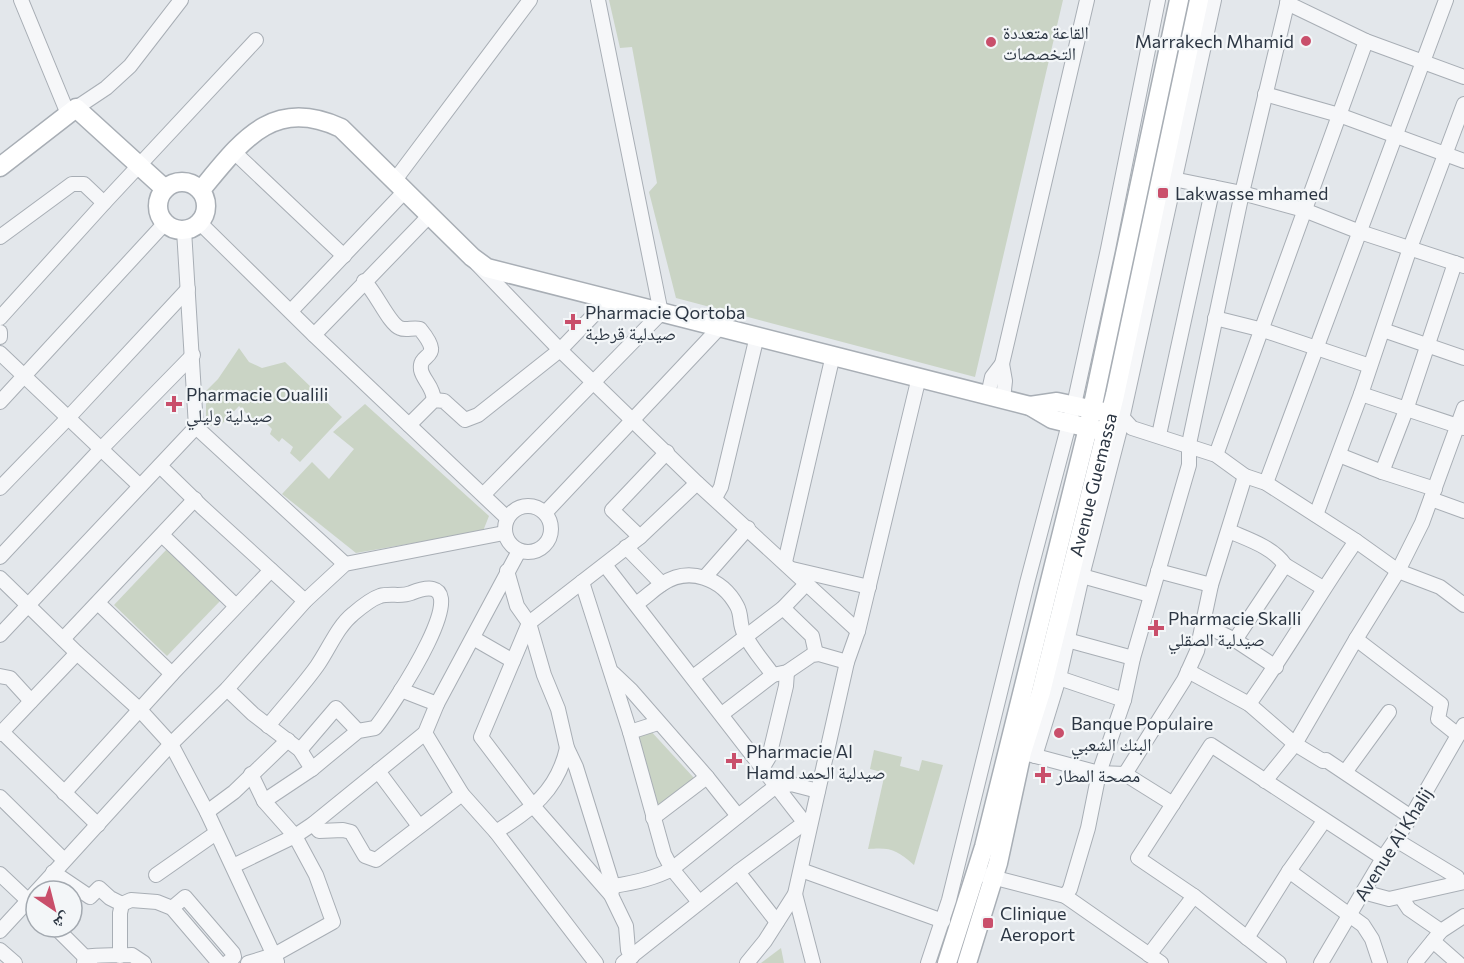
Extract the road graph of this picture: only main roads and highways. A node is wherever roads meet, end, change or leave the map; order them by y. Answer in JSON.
{"nodes":[{"id":1,"x":1179,"y":0,"type":"edge"},
{"id":2,"x":1199,"y":0,"type":"edge"},
{"id":3,"x":0,"y":167,"type":"edge"},
{"id":4,"x":165,"y":189,"type":"junction"},
{"id":5,"x":201,"y":190,"type":"junction"},
{"id":6,"x":1030,"y":406,"type":"junction"},
{"id":7,"x":1114,"y":417,"type":"junction"},
{"id":8,"x":1104,"y":431,"type":"junction"},
{"id":9,"x":947,"y":963,"type":"edge"},
{"id":10,"x":967,"y":963,"type":"edge"}],
"edges":[{"from":1,"to":7,"type":"main road","name":"Avenue Guemassa"},
{"from":2,"to":7,"type":"main road","name":"Avenue Guemassa"},
{"from":3,"to":4,"type":"main road"},
{"from":4,"to":5,"type":"main road"},
{"from":4,"to":5,"type":"main road"},
{"from":5,"to":6,"type":"main road"},
{"from":6,"to":7,"type":"main road"},
{"from":6,"to":8,"type":"main road"},
{"from":7,"to":8,"type":"main road","name":"Avenue Guemassa"},
{"from":8,"to":9,"type":"main road","name":"Avenue Guemassa"},
{"from":8,"to":10,"type":"main road","name":"Avenue Guemassa"}]}
